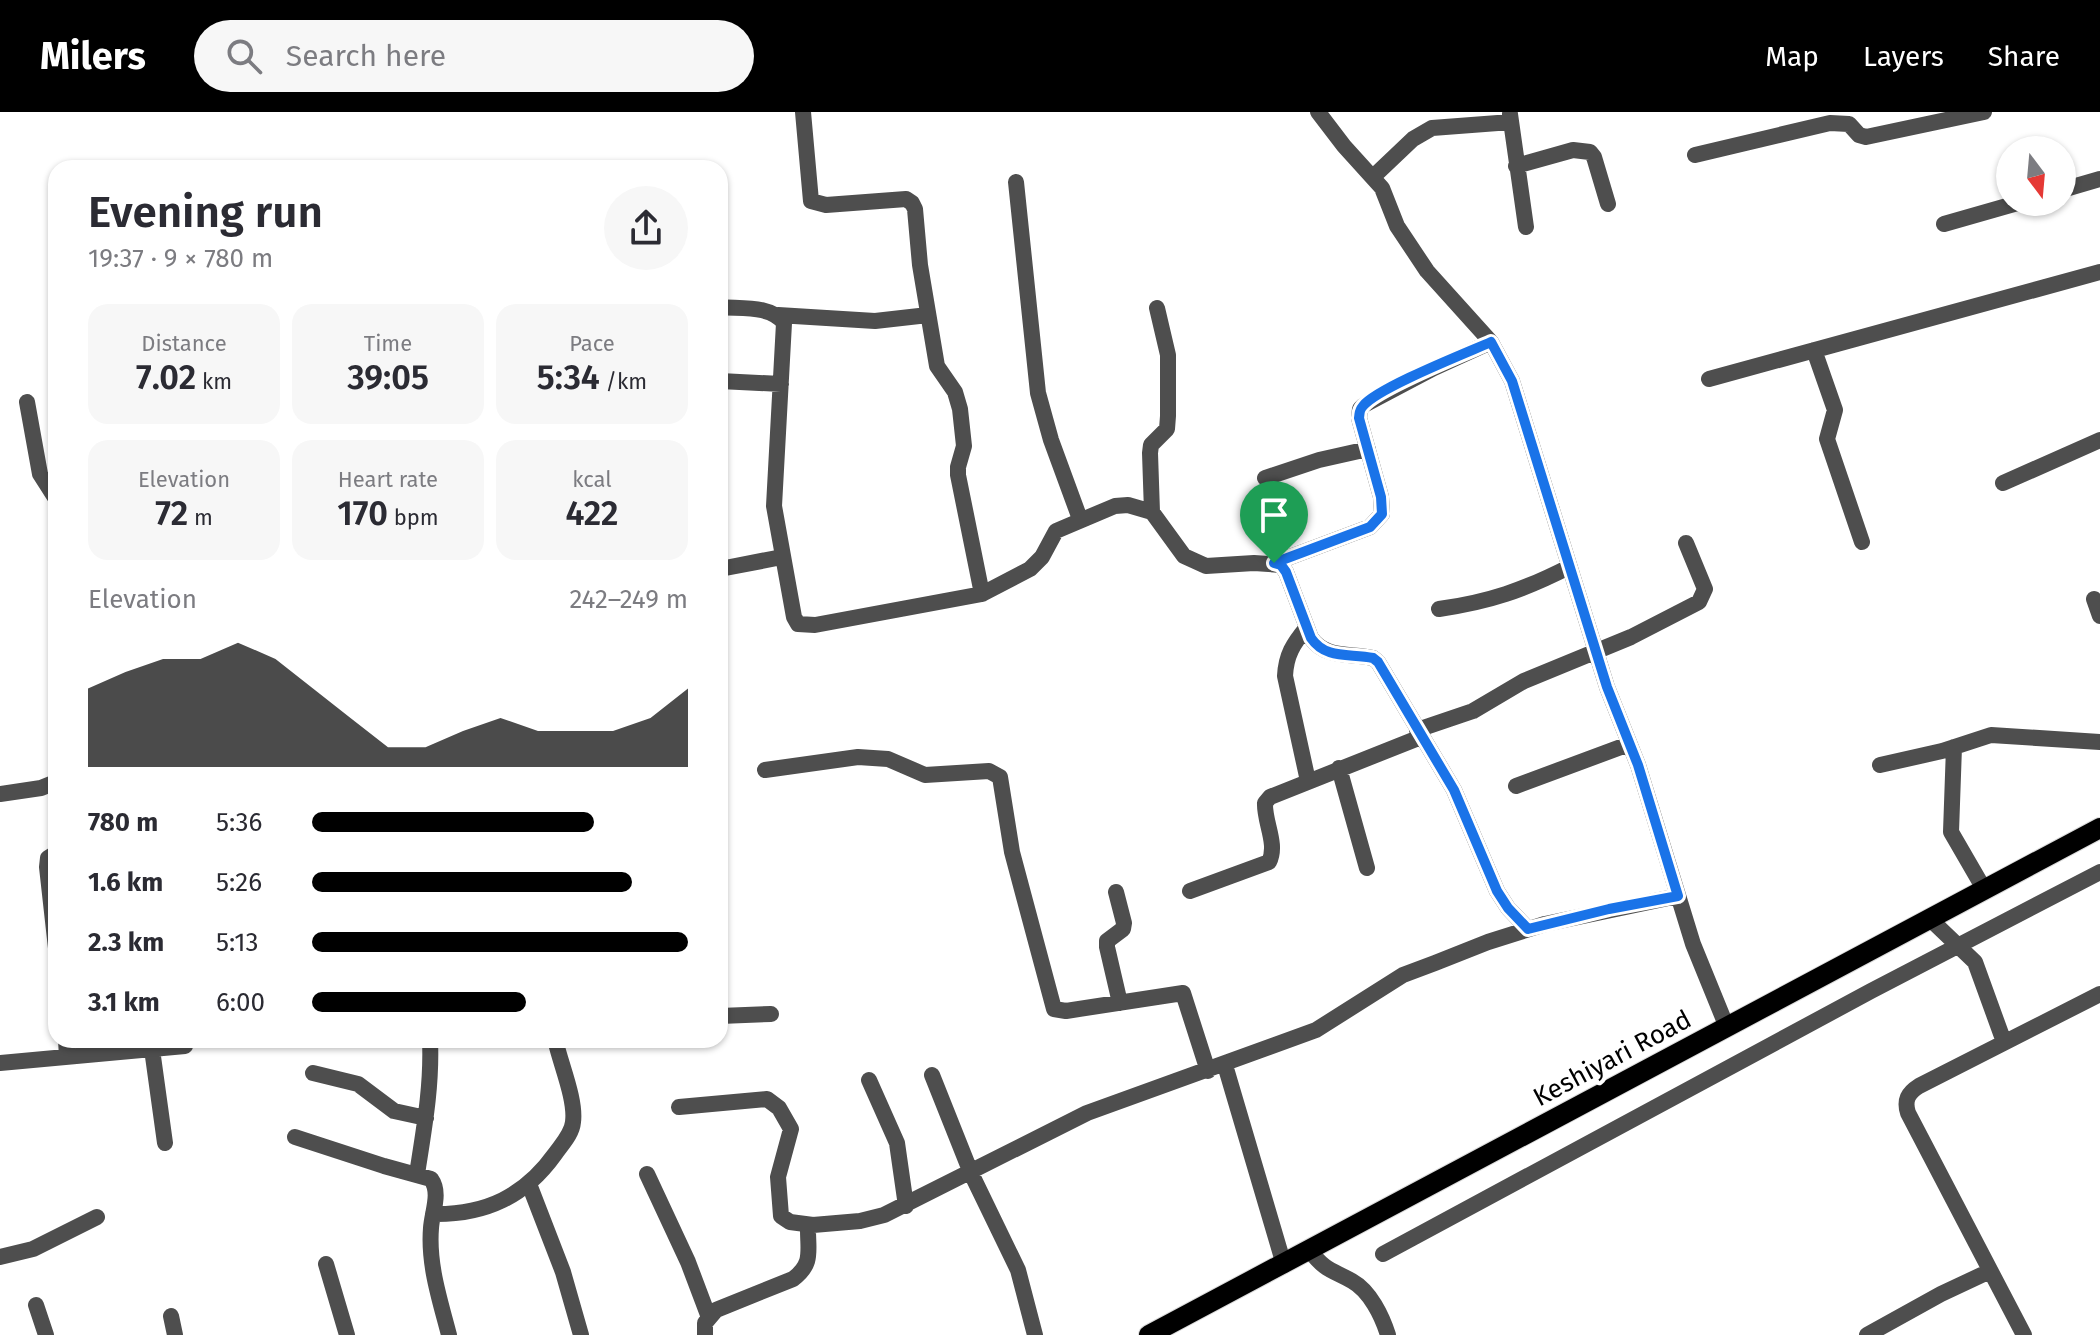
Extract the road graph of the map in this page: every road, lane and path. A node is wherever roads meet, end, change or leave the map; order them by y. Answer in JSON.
{"nodes":[{"id":1,"x":803,"y":112,"type":"edge"},
{"id":2,"x":1318,"y":112,"type":"edge"},
{"id":3,"x":1984,"y":112,"type":"edge"},
{"id":4,"x":1510,"y":117,"type":"edge"},
{"id":5,"x":1695,"y":155,"type":"dead end"},
{"id":6,"x":1516,"y":166,"type":"junction"},
{"id":7,"x":1373,"y":177,"type":"junction"},
{"id":8,"x":2100,"y":179,"type":"edge"},
{"id":9,"x":1016,"y":182,"type":"dead end"},
{"id":10,"x":2076,"y":186,"type":"edge"},
{"id":11,"x":1608,"y":204,"type":"dead end"},
{"id":12,"x":1996,"y":209,"type":"edge"},
{"id":13,"x":1944,"y":224,"type":"dead end"},
{"id":14,"x":1526,"y":227,"type":"dead end"},
{"id":15,"x":2100,"y":272,"type":"edge"},
{"id":16,"x":728,"y":308,"type":"edge"},
{"id":17,"x":1157,"y":308,"type":"dead end"},
{"id":18,"x":778,"y":315,"type":"junction"},
{"id":19,"x":928,"y":315,"type":"junction"},
{"id":20,"x":1491,"y":342,"type":"junction"},
{"id":21,"x":1814,"y":350,"type":"junction"},
{"id":22,"x":1709,"y":379,"type":"dead end"},
{"id":23,"x":728,"y":381,"type":"edge"},
{"id":24,"x":781,"y":384,"type":"junction"},
{"id":25,"x":27,"y":402,"type":"dead end"},
{"id":26,"x":2100,"y":440,"type":"edge"},
{"id":27,"x":1368,"y":449,"type":"junction"},
{"id":28,"x":1265,"y":478,"type":"dead end"},
{"id":29,"x":2003,"y":483,"type":"dead end"},
{"id":30,"x":48,"y":484,"type":"edge"},
{"id":31,"x":1152,"y":512,"type":"junction"},
{"id":32,"x":1080,"y":519,"type":"junction"},
{"id":33,"x":1862,"y":542,"type":"dead end"},
{"id":34,"x":1686,"y":543,"type":"dead end"},
{"id":35,"x":782,"y":557,"type":"junction"},
{"id":36,"x":1274,"y":563,"type":"junction"},
{"id":37,"x":728,"y":567,"type":"edge"},
{"id":38,"x":1569,"y":567,"type":"junction"},
{"id":39,"x":982,"y":594,"type":"junction"},
{"id":40,"x":2094,"y":599,"type":"dead end"},
{"id":41,"x":1439,"y":609,"type":"dead end"},
{"id":42,"x":2100,"y":616,"type":"edge"},
{"id":43,"x":1307,"y":627,"type":"junction"},
{"id":44,"x":1596,"y":652,"type":"junction"},
{"id":45,"x":1419,"y":734,"type":"junction"},
{"id":46,"x":2100,"y":742,"type":"edge"},
{"id":47,"x":1629,"y":744,"type":"junction"},
{"id":48,"x":1954,"y":747,"type":"junction"},
{"id":49,"x":1880,"y":765,"type":"dead end"},
{"id":50,"x":1339,"y":768,"type":"junction"},
{"id":51,"x":765,"y":770,"type":"dead end"},
{"id":52,"x":1308,"y":781,"type":"junction"},
{"id":53,"x":48,"y":785,"type":"edge"},
{"id":54,"x":1516,"y":786,"type":"dead end"},
{"id":55,"x":0,"y":794,"type":"edge"},
{"id":56,"x":2100,"y":828,"type":"edge"},
{"id":57,"x":1367,"y":868,"type":"dead end"},
{"id":58,"x":2100,"y":872,"type":"edge"},
{"id":59,"x":1984,"y":889,"type":"junction"},
{"id":60,"x":1190,"y":891,"type":"dead end"},
{"id":61,"x":1116,"y":892,"type":"dead end"},
{"id":62,"x":1678,"y":896,"type":"junction"},
{"id":63,"x":1929,"y":918,"type":"junction"},
{"id":64,"x":1528,"y":929,"type":"junction"},
{"id":65,"x":1960,"y":946,"type":"junction"},
{"id":66,"x":2100,"y":994,"type":"edge"},
{"id":67,"x":1120,"y":1003,"type":"junction"},
{"id":68,"x":771,"y":1014,"type":"dead end"},
{"id":69,"x":728,"y":1016,"type":"edge"},
{"id":70,"x":1726,"y":1025,"type":"junction"},
{"id":71,"x":2004,"y":1042,"type":"junction"},
{"id":72,"x":66,"y":1048,"type":"edge"},
{"id":73,"x":152,"y":1048,"type":"edge"},
{"id":74,"x":431,"y":1048,"type":"edge"},
{"id":75,"x":557,"y":1048,"type":"edge"},
{"id":76,"x":0,"y":1063,"type":"edge"},
{"id":77,"x":1225,"y":1065,"type":"junction"},
{"id":78,"x":1208,"y":1071,"type":"junction"},
{"id":79,"x":313,"y":1073,"type":"dead end"},
{"id":80,"x":932,"y":1075,"type":"dead end"},
{"id":81,"x":869,"y":1080,"type":"dead end"},
{"id":82,"x":679,"y":1107,"type":"dead end"},
{"id":83,"x":426,"y":1118,"type":"junction"},
{"id":84,"x":295,"y":1137,"type":"dead end"},
{"id":85,"x":165,"y":1143,"type":"dead end"},
{"id":86,"x":971,"y":1173,"type":"junction"},
{"id":87,"x":417,"y":1174,"type":"junction"},
{"id":88,"x":647,"y":1174,"type":"dead end"},
{"id":89,"x":529,"y":1184,"type":"junction"},
{"id":90,"x":906,"y":1206,"type":"junction"},
{"id":91,"x":433,"y":1214,"type":"junction"},
{"id":92,"x":97,"y":1217,"type":"dead end"},
{"id":93,"x":813,"y":1225,"type":"junction"},
{"id":94,"x":1310,"y":1251,"type":"junction"},
{"id":95,"x":1383,"y":1254,"type":"dead end"},
{"id":96,"x":0,"y":1257,"type":"edge"},
{"id":97,"x":326,"y":1264,"type":"dead end"},
{"id":98,"x":1284,"y":1265,"type":"junction"},
{"id":99,"x":1990,"y":1271,"type":"junction"},
{"id":100,"x":36,"y":1305,"type":"dead end"},
{"id":101,"x":708,"y":1315,"type":"junction"},
{"id":102,"x":171,"y":1316,"type":"dead end"},
{"id":103,"x":46,"y":1335,"type":"edge"},
{"id":104,"x":175,"y":1335,"type":"edge"},
{"id":105,"x":347,"y":1335,"type":"edge"},
{"id":106,"x":449,"y":1335,"type":"edge"},
{"id":107,"x":581,"y":1335,"type":"edge"},
{"id":108,"x":705,"y":1335,"type":"edge"},
{"id":109,"x":1035,"y":1335,"type":"edge"},
{"id":110,"x":1149,"y":1335,"type":"edge"},
{"id":111,"x":1388,"y":1335,"type":"edge"},
{"id":112,"x":1867,"y":1335,"type":"edge"},
{"id":113,"x":2024,"y":1335,"type":"edge"}],
"edges":[{"from":1,"to":19,"type":"street"},
{"from":2,"to":7,"type":"street"},
{"from":3,"to":5,"type":"street"},
{"from":4,"to":6,"type":"street"},
{"from":4,"to":7,"type":"street"},
{"from":6,"to":11,"type":"street"},
{"from":6,"to":14,"type":"street"},
{"from":7,"to":20,"type":"street"},
{"from":8,"to":10,"type":"street"},
{"from":9,"to":32,"type":"street"},
{"from":12,"to":13,"type":"street"},
{"from":15,"to":21,"type":"street"},
{"from":16,"to":18,"type":"street"},
{"from":17,"to":31,"type":"street"},
{"from":18,"to":19,"type":"street"},
{"from":18,"to":24,"type":"street"},
{"from":19,"to":39,"type":"street"},
{"from":20,"to":27,"type":"street"},
{"from":20,"to":38,"type":"street"},
{"from":21,"to":22,"type":"street"},
{"from":21,"to":33,"type":"street"},
{"from":23,"to":24,"type":"street"},
{"from":24,"to":35,"type":"street"},
{"from":25,"to":30,"type":"street"},
{"from":26,"to":29,"type":"street"},
{"from":27,"to":28,"type":"street"},
{"from":27,"to":36,"type":"street"},
{"from":31,"to":32,"type":"street"},
{"from":31,"to":36,"type":"street"},
{"from":32,"to":39,"type":"street"},
{"from":34,"to":44,"type":"street"},
{"from":35,"to":37,"type":"street"},
{"from":35,"to":39,"type":"street"},
{"from":36,"to":43,"type":"street"},
{"from":38,"to":41,"type":"street"},
{"from":38,"to":44,"type":"street"},
{"from":40,"to":42,"type":"street"},
{"from":43,"to":45,"type":"street"},
{"from":43,"to":52,"type":"street"},
{"from":44,"to":45,"type":"street"},
{"from":44,"to":47,"type":"street"},
{"from":45,"to":50,"type":"street"},
{"from":45,"to":64,"type":"street"},
{"from":46,"to":48,"type":"street"},
{"from":47,"to":54,"type":"street"},
{"from":47,"to":62,"type":"street"},
{"from":48,"to":49,"type":"street"},
{"from":48,"to":59,"type":"street"},
{"from":50,"to":52,"type":"street"},
{"from":50,"to":57,"type":"street"},
{"from":51,"to":67,"type":"street"},
{"from":52,"to":60,"type":"street"},
{"from":53,"to":55,"type":"street"},
{"from":56,"to":59,"type":"main road","name":"Keshiyari Road"},
{"from":58,"to":65,"type":"street"},
{"from":59,"to":63,"type":"main road","name":"Keshiyari Road"},
{"from":61,"to":67,"type":"street"},
{"from":62,"to":64,"type":"street"},
{"from":62,"to":70,"type":"street"},
{"from":63,"to":65,"type":"street"},
{"from":63,"to":70,"type":"main road","name":"Keshiyari Road"},
{"from":64,"to":77,"type":"street"},
{"from":65,"to":71,"type":"street"},
{"from":65,"to":95,"type":"street"},
{"from":66,"to":71,"type":"street"},
{"from":67,"to":78,"type":"street"},
{"from":68,"to":69,"type":"street"},
{"from":70,"to":94,"type":"main road","name":"Keshiyari Road"},
{"from":71,"to":99,"type":"street"},
{"from":72,"to":76,"type":"street"},
{"from":73,"to":85,"type":"street"},
{"from":74,"to":83,"type":"street"},
{"from":75,"to":89,"type":"street"},
{"from":77,"to":78,"type":"street"},
{"from":77,"to":98,"type":"street"},
{"from":78,"to":86,"type":"street"},
{"from":79,"to":83,"type":"street"},
{"from":80,"to":86,"type":"street"},
{"from":81,"to":90,"type":"street"},
{"from":82,"to":93,"type":"street"},
{"from":83,"to":87,"type":"street"},
{"from":84,"to":87,"type":"street"},
{"from":86,"to":90,"type":"street"},
{"from":86,"to":109,"type":"street"},
{"from":87,"to":91,"type":"street"},
{"from":88,"to":101,"type":"street"},
{"from":89,"to":91,"type":"street"},
{"from":89,"to":107,"type":"street"},
{"from":90,"to":93,"type":"street"},
{"from":91,"to":106,"type":"street"},
{"from":92,"to":96,"type":"street"},
{"from":93,"to":101,"type":"street"},
{"from":94,"to":98,"type":"main road","name":"Keshiyari Road"},
{"from":94,"to":111,"type":"street"},
{"from":97,"to":105,"type":"street"},
{"from":98,"to":110,"type":"main road","name":"Keshiyari Road"},
{"from":99,"to":112,"type":"street"},
{"from":99,"to":113,"type":"street"},
{"from":100,"to":103,"type":"street"},
{"from":101,"to":108,"type":"street"},
{"from":102,"to":104,"type":"street"}]}
